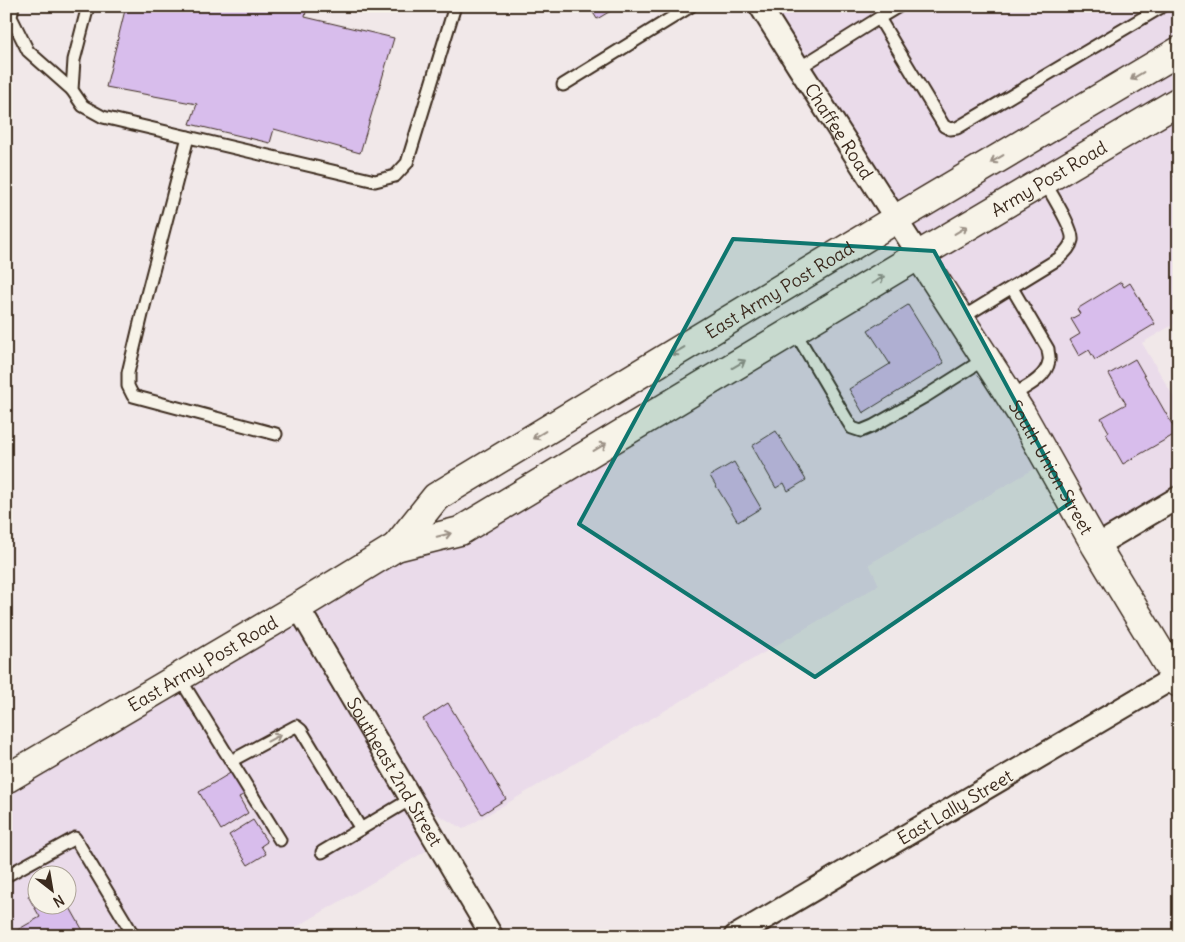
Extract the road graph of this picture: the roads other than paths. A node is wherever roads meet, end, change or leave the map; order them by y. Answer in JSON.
{"nodes":[{"id":1,"x":13,"y":6,"type":"edge"},
{"id":2,"x":88,"y":6,"type":"edge"},
{"id":3,"x":455,"y":6,"type":"edge"},
{"id":4,"x":691,"y":6,"type":"edge"},
{"id":5,"x":899,"y":6,"type":"edge"},
{"id":6,"x":1163,"y":6,"type":"edge"},
{"id":7,"x":761,"y":7,"type":"edge"},
{"id":8,"x":879,"y":18,"type":"junction"},
{"id":9,"x":1179,"y":51,"type":"edge"},
{"id":10,"x":798,"y":68,"type":"junction"},
{"id":11,"x":563,"y":85,"type":"dead end"},
{"id":12,"x":72,"y":90,"type":"junction"},
{"id":13,"x":1179,"y":101,"type":"edge"},
{"id":14,"x":188,"y":137,"type":"junction"},
{"id":15,"x":1044,"y":181,"type":"junction"},
{"id":16,"x":896,"y":219,"type":"junction"},
{"id":17,"x":919,"y":256,"type":"junction"},
{"id":18,"x":1012,"y":288,"type":"junction"},
{"id":19,"x":960,"y":319,"type":"junction"},
{"id":20,"x":794,"y":330,"type":"junction"},
{"id":21,"x":986,"y":358,"type":"junction"},
{"id":22,"x":1011,"y":396,"type":"junction"},
{"id":23,"x":276,"y":434,"type":"dead end"},
{"id":24,"x":1179,"y":497,"type":"edge"},
{"id":25,"x":1096,"y":546,"type":"junction"},
{"id":26,"x":396,"y":547,"type":"junction"},
{"id":27,"x":298,"y":607,"type":"junction"},
{"id":28,"x":179,"y":677,"type":"junction"},
{"id":29,"x":1177,"y":680,"type":"edge"},
{"id":30,"x":231,"y":761,"type":"junction"},
{"id":31,"x":6,"y":779,"type":"edge"},
{"id":32,"x":411,"y":799,"type":"junction"},
{"id":33,"x":361,"y":829,"type":"junction"},
{"id":34,"x":280,"y":840,"type":"dead end"},
{"id":35,"x":322,"y":852,"type":"dead end"},
{"id":36,"x":6,"y":876,"type":"edge"},
{"id":37,"x":134,"y":936,"type":"edge"},
{"id":38,"x":492,"y":936,"type":"edge"},
{"id":39,"x":735,"y":936,"type":"edge"}],
"edges":[{"from":1,"to":12,"type":"lane"},
{"from":2,"to":12,"type":"lane"},
{"from":3,"to":14,"type":"lane"},
{"from":4,"to":11,"type":"lane"},
{"from":5,"to":8,"type":"lane"},
{"from":6,"to":8,"type":"lane"},
{"from":7,"to":10,"type":"street","name":"Chaffee Road"},
{"from":8,"to":10,"type":"lane"},
{"from":9,"to":16,"type":"main road","name":"East Army Post Road","one_way":true},
{"from":10,"to":16,"type":"street","name":"Chaffee Road"},
{"from":12,"to":14,"type":"lane"},
{"from":13,"to":15,"type":"main road","name":"Army Post Road"},
{"from":14,"to":23,"type":"lane"},
{"from":17,"to":15,"type":"main road","name":"Army Post Road","one_way":true},
{"from":15,"to":18,"type":"lane"},
{"from":16,"to":17,"type":"street","name":"Chaffee Road"},
{"from":16,"to":26,"type":"main road","name":"East Army Post Road","one_way":true},
{"from":17,"to":19,"type":"main road","name":"South Union Street"},
{"from":20,"to":17,"type":"main road","name":"East Army Post Road","one_way":true},
{"from":18,"to":19,"type":"lane"},
{"from":18,"to":22,"type":"lane"},
{"from":19,"to":21,"type":"main road","name":"South Union Street"},
{"from":20,"to":21,"type":"lane"},
{"from":26,"to":20,"type":"main road","name":"East Army Post Road","one_way":true},
{"from":21,"to":22,"type":"main road","name":"South Union Street"},
{"from":22,"to":25,"type":"main road","name":"South Union Street"},
{"from":24,"to":25,"type":"street"},
{"from":25,"to":29,"type":"main road","name":"South Union Street"},
{"from":26,"to":27,"type":"main road","name":"East Army Post Road"},
{"from":27,"to":28,"type":"main road","name":"East Army Post Road"},
{"from":27,"to":32,"type":"street","name":"Southeast 2nd Street"},
{"from":28,"to":30,"type":"lane"},
{"from":28,"to":31,"type":"main road","name":"East Army Post Road"},
{"from":29,"to":39,"type":"street","name":"East Lally Street"},
{"from":30,"to":33,"type":"lane","one_way":true},
{"from":30,"to":34,"type":"lane"},
{"from":32,"to":33,"type":"lane"},
{"from":32,"to":38,"type":"street","name":"Southeast 2nd Street"},
{"from":33,"to":35,"type":"lane"},
{"from":36,"to":37,"type":"lane"}]}
